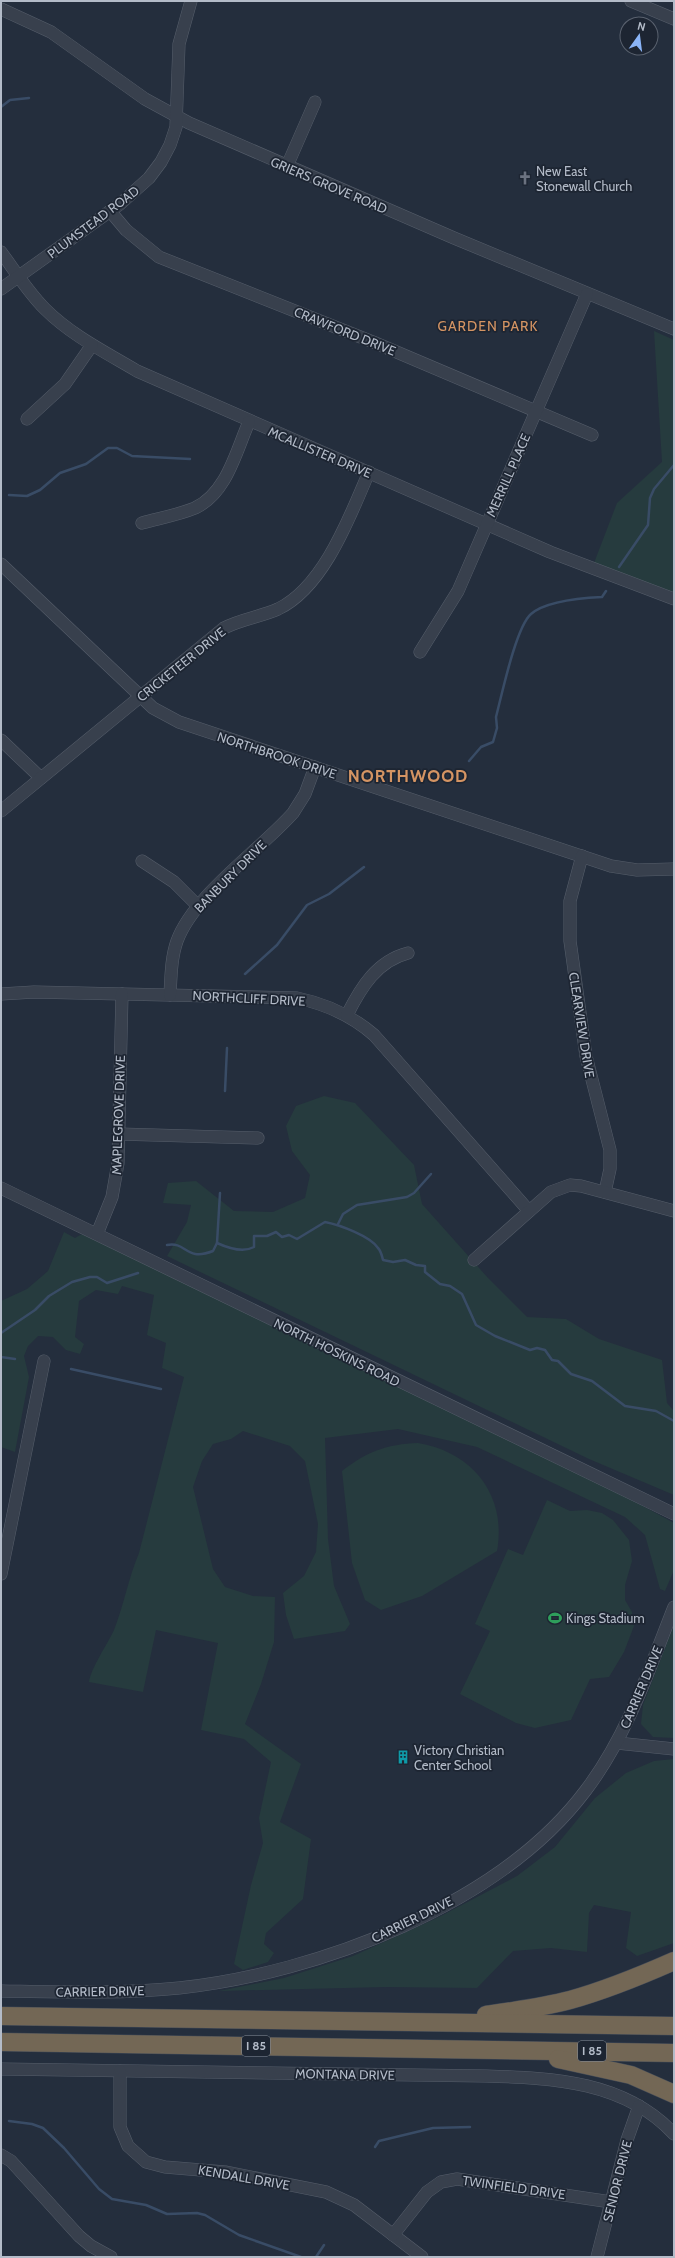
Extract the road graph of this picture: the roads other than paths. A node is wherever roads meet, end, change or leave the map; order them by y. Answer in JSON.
{"nodes":[{"id":1,"x":191,"y":1,"type":"edge"},
{"id":2,"x":631,"y":1,"type":"edge"},
{"id":3,"x":1,"y":9,"type":"edge"},
{"id":4,"x":674,"y":19,"type":"edge"},
{"id":5,"x":315,"y":102,"type":"dead end"},
{"id":6,"x":177,"y":117,"type":"junction"},
{"id":7,"x":287,"y":166,"type":"junction"},
{"id":8,"x":110,"y":211,"type":"junction"},
{"id":9,"x":1,"y":252,"type":"edge"},
{"id":10,"x":18,"y":276,"type":"junction"},
{"id":11,"x":1,"y":289,"type":"edge"},
{"id":12,"x":588,"y":294,"type":"junction"},
{"id":13,"x":674,"y":329,"type":"edge"},
{"id":14,"x":92,"y":345,"type":"junction"},
{"id":15,"x":536,"y":411,"type":"junction"},
{"id":16,"x":27,"y":419,"type":"dead end"},
{"id":17,"x":249,"y":422,"type":"junction"},
{"id":18,"x":592,"y":435,"type":"dead end"},
{"id":19,"x":369,"y":472,"type":"junction"},
{"id":20,"x":142,"y":523,"type":"dead end"},
{"id":21,"x":487,"y":524,"type":"junction"},
{"id":22,"x":1,"y":564,"type":"edge"},
{"id":23,"x":674,"y":599,"type":"edge"},
{"id":24,"x":420,"y":652,"type":"dead end"},
{"id":25,"x":140,"y":696,"type":"junction"},
{"id":26,"x":1,"y":740,"type":"edge"},
{"id":27,"x":315,"y":767,"type":"junction"},
{"id":28,"x":41,"y":778,"type":"junction"},
{"id":29,"x":1,"y":811,"type":"edge"},
{"id":30,"x":582,"y":856,"type":"junction"},
{"id":31,"x":142,"y":861,"type":"dead end"},
{"id":32,"x":674,"y":869,"type":"edge"},
{"id":33,"x":198,"y":906,"type":"junction"},
{"id":34,"x":408,"y":953,"type":"dead end"},
{"id":35,"x":1,"y":994,"type":"edge"},
{"id":36,"x":122,"y":994,"type":"junction"},
{"id":37,"x":170,"y":995,"type":"junction"},
{"id":38,"x":347,"y":1015,"type":"junction"},
{"id":39,"x":119,"y":1134,"type":"junction"},
{"id":40,"x":258,"y":1138,"type":"dead end"},
{"id":41,"x":1,"y":1188,"type":"edge"},
{"id":42,"x":605,"y":1192,"type":"junction"},
{"id":43,"x":530,"y":1211,"type":"junction"},
{"id":44,"x":674,"y":1211,"type":"edge"},
{"id":45,"x":97,"y":1234,"type":"junction"},
{"id":46,"x":474,"y":1260,"type":"dead end"},
{"id":47,"x":44,"y":1361,"type":"dead end"},
{"id":48,"x":674,"y":1514,"type":"edge"},
{"id":49,"x":1,"y":1574,"type":"edge"},
{"id":50,"x":674,"y":1607,"type":"edge"},
{"id":51,"x":617,"y":1743,"type":"junction"},
{"id":52,"x":674,"y":1749,"type":"edge"},
{"id":53,"x":674,"y":1961,"type":"edge"},
{"id":54,"x":1,"y":1991,"type":"edge"},
{"id":55,"x":1,"y":2016,"type":"edge"},
{"id":56,"x":442,"y":2023,"type":"junction"},
{"id":57,"x":674,"y":2026,"type":"edge"},
{"id":58,"x":1,"y":2042,"type":"edge"},
{"id":59,"x":510,"y":2050,"type":"junction"},
{"id":60,"x":674,"y":2053,"type":"edge"},
{"id":61,"x":1,"y":2069,"type":"edge"},
{"id":62,"x":120,"y":2071,"type":"junction"},
{"id":63,"x":674,"y":2094,"type":"edge"},
{"id":64,"x":639,"y":2106,"type":"junction"},
{"id":65,"x":674,"y":2134,"type":"edge"},
{"id":66,"x":1,"y":2155,"type":"edge"},
{"id":67,"x":611,"y":2202,"type":"junction"},
{"id":68,"x":393,"y":2235,"type":"junction"},
{"id":69,"x":111,"y":2257,"type":"edge"},
{"id":70,"x":422,"y":2257,"type":"edge"},
{"id":71,"x":597,"y":2257,"type":"edge"}],
"edges":[{"from":1,"to":6,"type":"street","name":"PLUMSTEAD ROAD"},
{"from":2,"to":4,"type":"street"},
{"from":3,"to":6,"type":"street","name":"GRIERS GROVE ROAD"},
{"from":5,"to":7,"type":"street"},
{"from":6,"to":7,"type":"street","name":"GRIERS GROVE ROAD"},
{"from":6,"to":8,"type":"street","name":"PLUMSTEAD ROAD"},
{"from":7,"to":12,"type":"street","name":"GRIERS GROVE ROAD"},
{"from":8,"to":10,"type":"street","name":"PLUMSTEAD ROAD"},
{"from":8,"to":15,"type":"street","name":"CRAWFORD DRIVE"},
{"from":9,"to":10,"type":"street","name":"MCALLISTER DRIVE"},
{"from":10,"to":11,"type":"street","name":"PLUMSTEAD ROAD"},
{"from":10,"to":14,"type":"street","name":"MCALLISTER DRIVE"},
{"from":12,"to":13,"type":"street","name":"GRIERS GROVE ROAD"},
{"from":12,"to":15,"type":"street","name":"MERRILL PLACE"},
{"from":14,"to":16,"type":"street"},
{"from":14,"to":17,"type":"street","name":"MCALLISTER DRIVE"},
{"from":15,"to":18,"type":"street","name":"CRAWFORD DRIVE"},
{"from":15,"to":21,"type":"street","name":"MERRILL PLACE"},
{"from":17,"to":19,"type":"street","name":"MCALLISTER DRIVE"},
{"from":17,"to":20,"type":"street"},
{"from":19,"to":21,"type":"street","name":"MCALLISTER DRIVE"},
{"from":19,"to":25,"type":"street","name":"CRICKETEER DRIVE"},
{"from":21,"to":23,"type":"street","name":"MCALLISTER DRIVE"},
{"from":21,"to":24,"type":"street","name":"MERRILL PLACE"},
{"from":22,"to":25,"type":"street","name":"NORTHBROOK DRIVE"},
{"from":25,"to":27,"type":"street","name":"NORTHBROOK DRIVE"},
{"from":25,"to":28,"type":"street","name":"CRICKETEER DRIVE"},
{"from":26,"to":28,"type":"street"},
{"from":27,"to":30,"type":"street","name":"NORTHBROOK DRIVE"},
{"from":27,"to":33,"type":"street","name":"BANBURY DRIVE"},
{"from":28,"to":29,"type":"street","name":"CRICKETEER DRIVE"},
{"from":30,"to":32,"type":"street","name":"NORTHBROOK DRIVE"},
{"from":30,"to":42,"type":"street","name":"CLEARVIEW DRIVE"},
{"from":31,"to":33,"type":"street"},
{"from":33,"to":37,"type":"street","name":"BANBURY DRIVE"},
{"from":34,"to":38,"type":"street"},
{"from":35,"to":36,"type":"street","name":"NORTHCLIFF DRIVE"},
{"from":36,"to":37,"type":"street","name":"NORTHCLIFF DRIVE"},
{"from":36,"to":39,"type":"street","name":"MAPLEGROVE DRIVE"},
{"from":37,"to":38,"type":"street","name":"NORTHCLIFF DRIVE"},
{"from":38,"to":43,"type":"street","name":"NORTHCLIFF DRIVE"},
{"from":39,"to":40,"type":"street"},
{"from":39,"to":45,"type":"street","name":"MAPLEGROVE DRIVE"},
{"from":41,"to":45,"type":"street","name":"NORTH HOSKINS ROAD"},
{"from":42,"to":43,"type":"street"},
{"from":42,"to":44,"type":"street"},
{"from":43,"to":46,"type":"street"},
{"from":45,"to":48,"type":"street","name":"NORTH HOSKINS ROAD"},
{"from":47,"to":49,"type":"street"},
{"from":50,"to":51,"type":"street","name":"CARRIER DRIVE"},
{"from":51,"to":52,"type":"street"},
{"from":51,"to":54,"type":"street","name":"CARRIER DRIVE"},
{"from":53,"to":56,"type":"highway"},
{"from":55,"to":56,"type":"highway","number":"I 85"},
{"from":56,"to":57,"type":"highway","number":"I 85"},
{"from":58,"to":59,"type":"highway","number":"I 85"},
{"from":59,"to":60,"type":"highway","number":"I 85"},
{"from":59,"to":63,"type":"highway"},
{"from":61,"to":62,"type":"street","name":"MONTANA DRIVE"},
{"from":62,"to":64,"type":"street","name":"MONTANA DRIVE"},
{"from":62,"to":68,"type":"street","name":"KENDALL DRIVE"},
{"from":64,"to":65,"type":"street","name":"MONTANA DRIVE"},
{"from":64,"to":67,"type":"street","name":"SENIOR DRIVE"},
{"from":66,"to":69,"type":"street"},
{"from":67,"to":68,"type":"street","name":"TWINFIELD DRIVE"},
{"from":67,"to":71,"type":"street","name":"SENIOR DRIVE"},
{"from":68,"to":70,"type":"street","name":"KENDALL DRIVE"}]}
